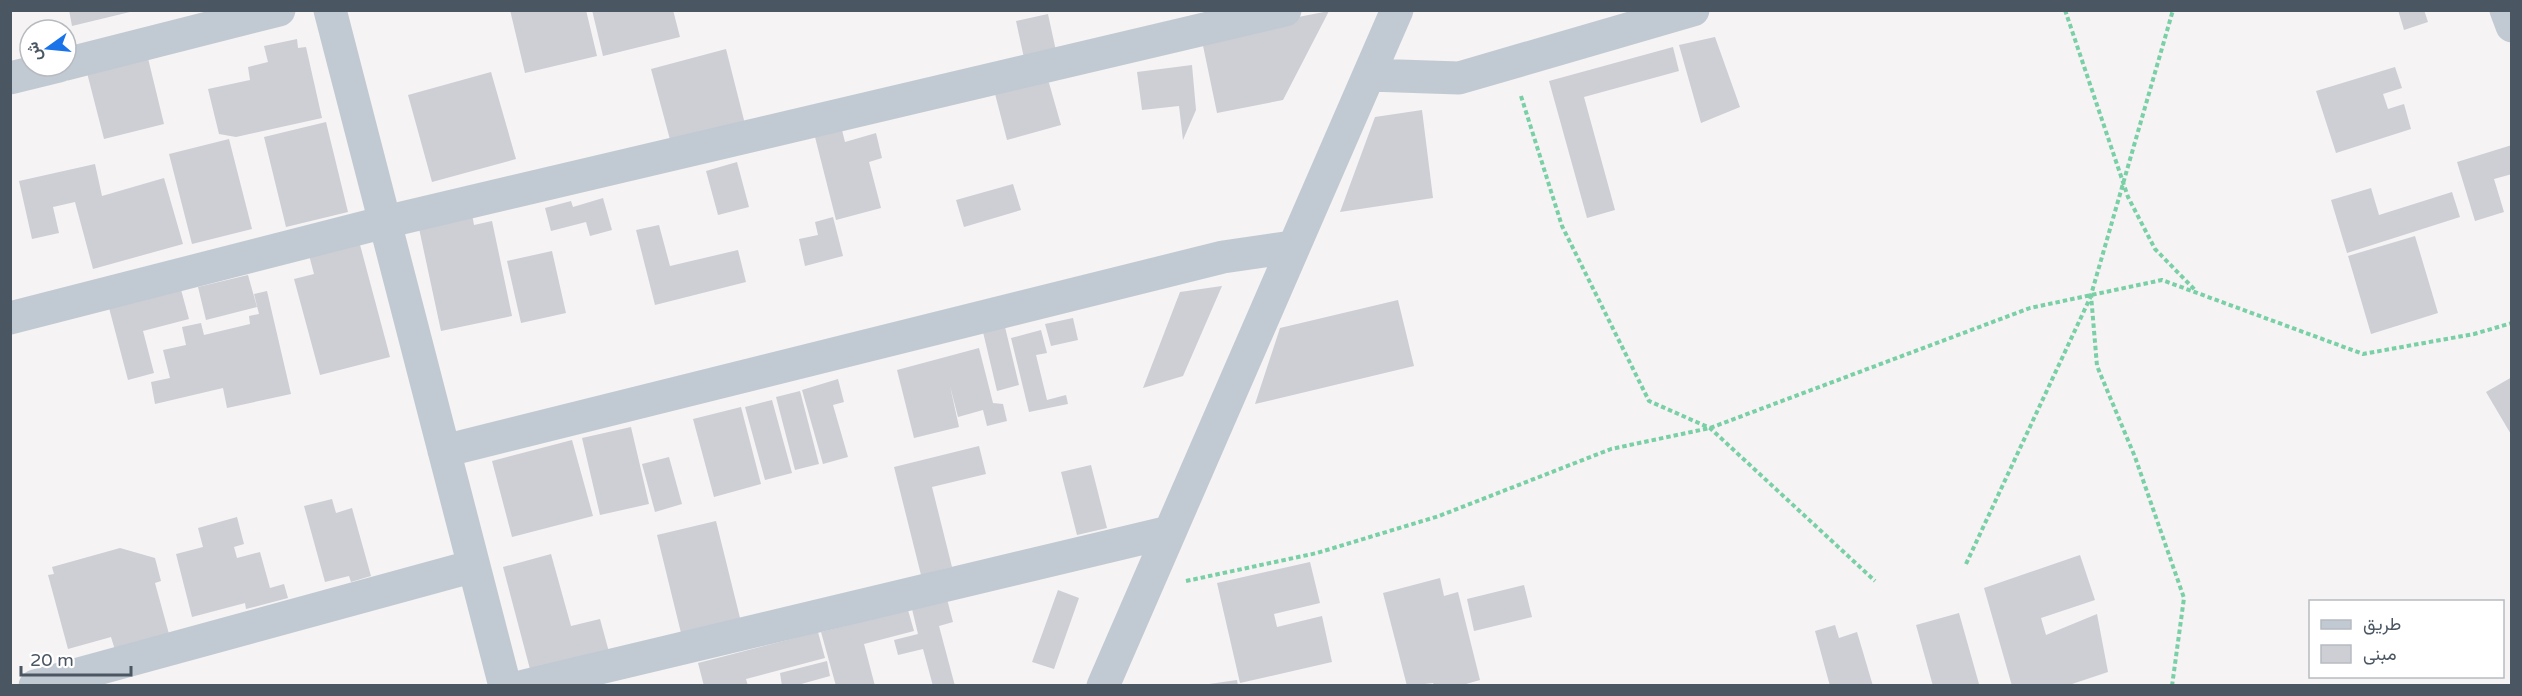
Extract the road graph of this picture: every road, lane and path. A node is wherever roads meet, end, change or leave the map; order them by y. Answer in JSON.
{"nodes":[{"id":1,"x":279,"y":10,"type":"edge"},
{"id":2,"x":330,"y":10,"type":"edge"},
{"id":3,"x":1285,"y":10,"type":"edge"},
{"id":4,"x":1397,"y":10,"type":"edge"},
{"id":5,"x":1693,"y":10,"type":"edge"},
{"id":6,"x":2065,"y":10,"type":"edge"},
{"id":7,"x":2173,"y":10,"type":"edge"},
{"id":8,"x":2506,"y":10,"type":"edge"},
{"id":9,"x":2511,"y":26,"type":"edge"},
{"id":10,"x":78,"y":61,"type":"edge"},
{"id":11,"x":1511,"y":63,"type":"junction"},
{"id":12,"x":1369,"y":75,"type":"junction"},
{"id":13,"x":2123,"y":181,"type":"junction"},
{"id":14,"x":385,"y":222,"type":"junction"},
{"id":15,"x":1292,"y":246,"type":"junction"},
{"id":16,"x":2199,"y":293,"type":"junction"},
{"id":17,"x":2091,"y":295,"type":"junction"},
{"id":18,"x":10,"y":318,"type":"edge"},
{"id":19,"x":2511,"y":323,"type":"edge"},
{"id":20,"x":1710,"y":428,"type":"junction"},
{"id":21,"x":444,"y":452,"type":"junction"},
{"id":22,"x":1169,"y":532,"type":"junction"},
{"id":23,"x":1966,"y":564,"type":"dead end"},
{"id":24,"x":474,"y":566,"type":"junction"},
{"id":25,"x":1875,"y":581,"type":"dead end"},
{"id":26,"x":1144,"y":590,"type":"junction"},
{"id":27,"x":35,"y":686,"type":"edge"},
{"id":28,"x":505,"y":686,"type":"edge"},
{"id":29,"x":524,"y":686,"type":"edge"},
{"id":30,"x":1103,"y":686,"type":"edge"},
{"id":31,"x":2172,"y":686,"type":"edge"}],
"edges":[{"from":1,"to":10,"type":"street"},
{"from":2,"to":14,"type":"street"},
{"from":3,"to":14,"type":"street"},
{"from":4,"to":12,"type":"street"},
{"from":5,"to":11,"type":"street"},
{"from":6,"to":13,"type":"path"},
{"from":7,"to":13,"type":"path"},
{"from":8,"to":9,"type":"street"},
{"from":11,"to":12,"type":"street"},
{"from":11,"to":20,"type":"path"},
{"from":12,"to":15,"type":"street"},
{"from":13,"to":16,"type":"path"},
{"from":13,"to":17,"type":"path"},
{"from":14,"to":18,"type":"street"},
{"from":14,"to":21,"type":"street"},
{"from":15,"to":21,"type":"street"},
{"from":15,"to":22,"type":"street"},
{"from":16,"to":17,"type":"path"},
{"from":16,"to":19,"type":"path"},
{"from":17,"to":20,"type":"path"},
{"from":17,"to":23,"type":"path"},
{"from":17,"to":31,"type":"path"},
{"from":20,"to":25,"type":"path"},
{"from":20,"to":26,"type":"path"},
{"from":21,"to":24,"type":"street"},
{"from":22,"to":26,"type":"street"},
{"from":22,"to":29,"type":"street"},
{"from":24,"to":27,"type":"street"},
{"from":24,"to":28,"type":"street"},
{"from":26,"to":30,"type":"street"}]}
